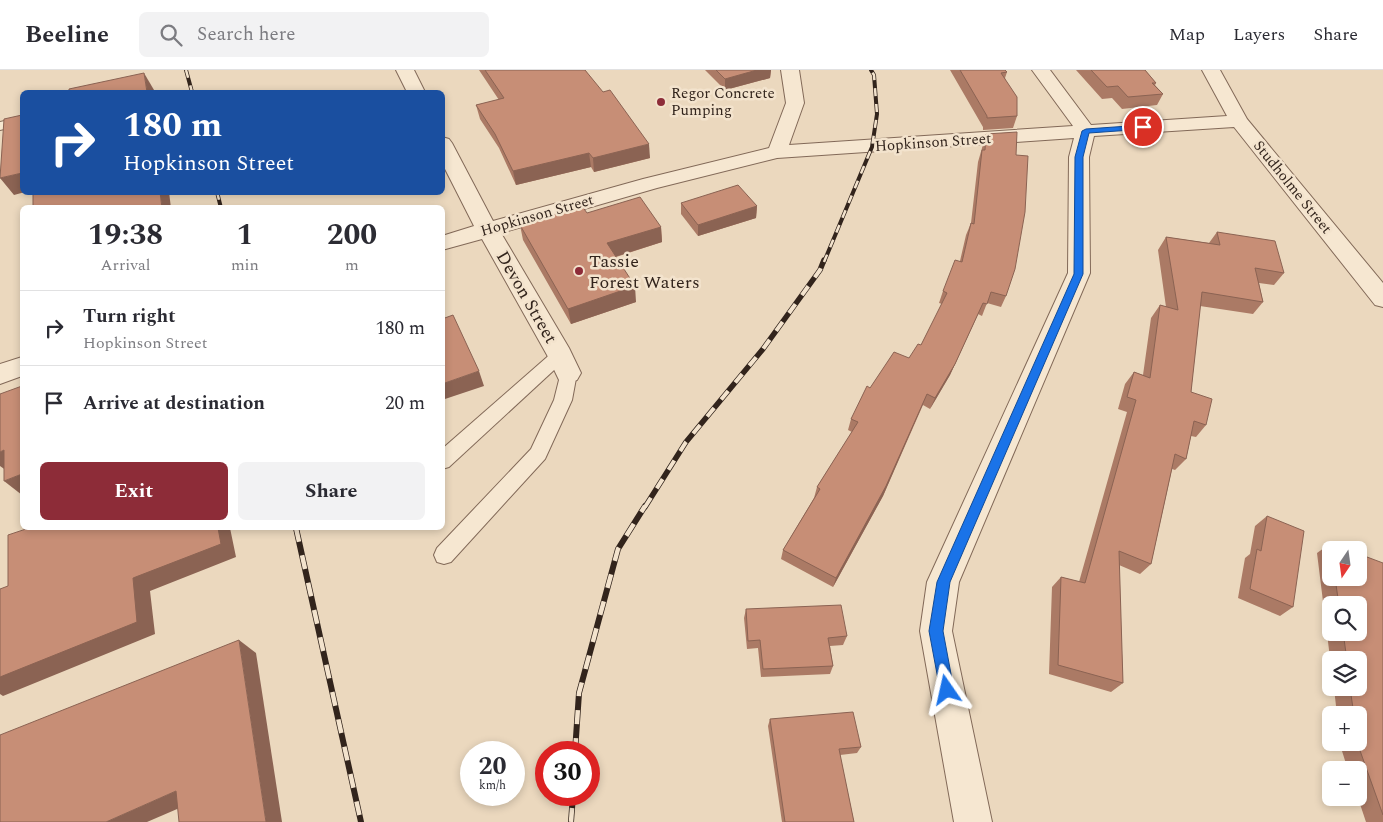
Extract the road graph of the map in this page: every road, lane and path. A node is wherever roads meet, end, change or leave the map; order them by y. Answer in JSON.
{"nodes":[{"id":1,"x":405,"y":70,"type":"edge"},
{"id":2,"x":790,"y":70,"type":"edge"},
{"id":3,"x":1040,"y":70,"type":"edge"},
{"id":4,"x":1211,"y":70,"type":"edge"},
{"id":5,"x":415,"y":90,"type":"edge"},
{"id":6,"x":20,"y":121,"type":"edge"},
{"id":7,"x":1239,"y":121,"type":"junction"},
{"id":8,"x":0,"y":126,"type":"edge"},
{"id":9,"x":1086,"y":131,"type":"junction"},
{"id":10,"x":445,"y":149,"type":"edge"},
{"id":11,"x":777,"y":152,"type":"junction"},
{"id":12,"x":487,"y":230,"type":"junction"},
{"id":13,"x":445,"y":242,"type":"edge"},
{"id":14,"x":1383,"y":299,"type":"edge"},
{"id":15,"x":564,"y":364,"type":"junction"},
{"id":16,"x":20,"y":368,"type":"edge"},
{"id":17,"x":0,"y":374,"type":"edge"},
{"id":18,"x":445,"y":459,"type":"edge"},
{"id":19,"x":444,"y":555,"type":"dead end"},
{"id":20,"x":973,"y":822,"type":"edge"}],
"edges":[{"from":1,"to":5,"type":"street"},
{"from":2,"to":11,"type":"street"},
{"from":3,"to":9,"type":"street"},
{"from":4,"to":7,"type":"street","name":"Studholme Street"},
{"from":6,"to":8,"type":"lane"},
{"from":7,"to":9,"type":"street","name":"Hopkinson Street"},
{"from":7,"to":14,"type":"street","name":"Studholme Street"},
{"from":9,"to":11,"type":"street","name":"Hopkinson Street"},
{"from":9,"to":20,"type":"street"},
{"from":10,"to":12,"type":"street","name":"Devon Street"},
{"from":11,"to":12,"type":"street","name":"Hopkinson Street"},
{"from":12,"to":13,"type":"street","name":"Hopkinson Street"},
{"from":12,"to":15,"type":"street","name":"Devon Street"},
{"from":15,"to":18,"type":"lane"},
{"from":15,"to":19,"type":"lane"},
{"from":16,"to":17,"type":"street"}]}
